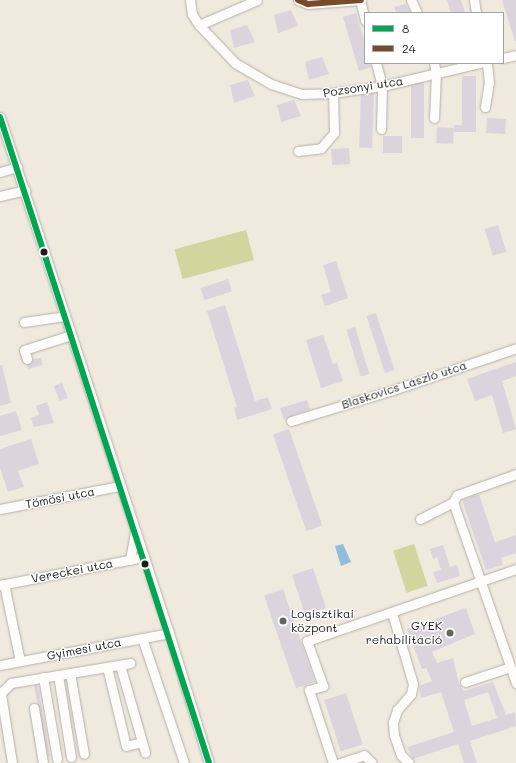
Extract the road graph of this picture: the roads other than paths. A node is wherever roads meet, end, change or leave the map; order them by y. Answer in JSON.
{"nodes":[{"id":1,"x":190,"y":0,"type":"edge"},
{"id":2,"x":258,"y":0,"type":"edge"},
{"id":3,"x":298,"y":0,"type":"edge"},
{"id":4,"x":360,"y":0,"type":"edge"},
{"id":5,"x":411,"y":0,"type":"edge"},
{"id":6,"x":474,"y":0,"type":"edge"},
{"id":7,"x":417,"y":12,"type":"edge"},
{"id":8,"x":476,"y":12,"type":"edge"},
{"id":9,"x":364,"y":16,"type":"edge"},
{"id":10,"x":199,"y":25,"type":"junction"},
{"id":11,"x":516,"y":55,"type":"edge"},
{"id":12,"x":504,"y":58,"type":"edge"},
{"id":13,"x":376,"y":64,"type":"edge"},
{"id":14,"x":434,"y":64,"type":"edge"},
{"id":15,"x":476,"y":64,"type":"edge"},
{"id":16,"x":487,"y":64,"type":"edge"},
{"id":17,"x":436,"y":73,"type":"junction"},
{"id":18,"x":382,"y":86,"type":"junction"},
{"id":19,"x":333,"y":94,"type":"junction"},
{"id":20,"x":484,"y":107,"type":"dead end"},
{"id":21,"x":0,"y":117,"type":"edge"},
{"id":22,"x":434,"y":118,"type":"dead end"},
{"id":23,"x":381,"y":129,"type":"dead end"},
{"id":24,"x":298,"y":151,"type":"dead end"},
{"id":25,"x":17,"y":167,"type":"junction"},
{"id":26,"x":0,"y":172,"type":"edge"},
{"id":27,"x":24,"y":190,"type":"junction"},
{"id":28,"x":0,"y":196,"type":"edge"},
{"id":29,"x":65,"y":316,"type":"junction"},
{"id":30,"x":24,"y":322,"type":"dead end"},
{"id":31,"x":71,"y":335,"type":"junction"},
{"id":32,"x":516,"y":348,"type":"edge"},
{"id":33,"x":27,"y":359,"type":"dead end"},
{"id":34,"x":290,"y":421,"type":"dead end"},
{"id":35,"x":516,"y":474,"type":"edge"},
{"id":36,"x":120,"y":486,"type":"junction"},
{"id":37,"x":453,"y":502,"type":"junction"},
{"id":38,"x":0,"y":509,"type":"edge"},
{"id":39,"x":420,"y":519,"type":"dead end"},
{"id":40,"x":135,"y":530,"type":"junction"},
{"id":41,"x":144,"y":557,"type":"junction"},
{"id":42,"x":130,"y":560,"type":"junction"},
{"id":43,"x":515,"y":573,"type":"edge"},
{"id":44,"x":480,"y":582,"type":"junction"},
{"id":45,"x":2,"y":585,"type":"edge"},
{"id":46,"x":392,"y":614,"type":"junction"},
{"id":47,"x":169,"y":633,"type":"junction"},
{"id":48,"x":142,"y":638,"type":"junction"},
{"id":49,"x":512,"y":656,"type":"edge"},
{"id":50,"x":20,"y":661,"type":"junction"},
{"id":51,"x":130,"y":663,"type":"dead end"},
{"id":52,"x":0,"y":665,"type":"edge"},
{"id":53,"x":120,"y":665,"type":"junction"},
{"id":54,"x":107,"y":667,"type":"junction"},
{"id":55,"x":510,"y":667,"type":"junction"},
{"id":56,"x":70,"y":673,"type":"junction"},
{"id":57,"x":58,"y":675,"type":"junction"},
{"id":58,"x":43,"y":678,"type":"junction"},
{"id":59,"x":465,"y":682,"type":"dead end"},
{"id":60,"x":516,"y":683,"type":"edge"},
{"id":61,"x":0,"y":694,"type":"edge"},
{"id":62,"x":34,"y":708,"type":"dead end"},
{"id":63,"x":142,"y":742,"type":"junction"},
{"id":64,"x":145,"y":752,"type":"dead end"},
{"id":65,"x":84,"y":754,"type":"dead end"},
{"id":66,"x":72,"y":756,"type":"dead end"},
{"id":67,"x":57,"y":759,"type":"dead end"},
{"id":68,"x":12,"y":763,"type":"edge"},
{"id":69,"x":43,"y":763,"type":"edge"},
{"id":70,"x":184,"y":763,"type":"edge"},
{"id":71,"x":209,"y":763,"type":"edge"},
{"id":72,"x":333,"y":763,"type":"edge"},
{"id":73,"x":340,"y":763,"type":"edge"},
{"id":74,"x":372,"y":763,"type":"edge"},
{"id":75,"x":409,"y":763,"type":"edge"}],
"edges":[{"from":1,"to":10,"type":"street","name":"Pozsonyi utca"},
{"from":2,"to":10,"type":"street"},
{"from":3,"to":4,"type":"street"},
{"from":4,"to":9,"type":"street"},
{"from":5,"to":7,"type":"street"},
{"from":6,"to":8,"type":"street"},
{"from":10,"to":19,"type":"street","name":"Pozsonyi utca"},
{"from":11,"to":12,"type":"street"},
{"from":13,"to":18,"type":"street"},
{"from":14,"to":17,"type":"street"},
{"from":15,"to":17,"type":"street","name":"Pozsonyi utca"},
{"from":16,"to":20,"type":"street"},
{"from":17,"to":18,"type":"street","name":"Pozsonyi utca"},
{"from":17,"to":22,"type":"street"},
{"from":18,"to":19,"type":"street","name":"Pozsonyi utca"},
{"from":18,"to":23,"type":"street"},
{"from":19,"to":24,"type":"street"},
{"from":21,"to":25,"type":"street"},
{"from":25,"to":26,"type":"street"},
{"from":25,"to":27,"type":"street"},
{"from":27,"to":28,"type":"street"},
{"from":27,"to":29,"type":"street"},
{"from":29,"to":30,"type":"street"},
{"from":29,"to":31,"type":"street"},
{"from":31,"to":33,"type":"street"},
{"from":31,"to":36,"type":"street"},
{"from":32,"to":34,"type":"street","name":"Blaskovics László utca"},
{"from":35,"to":37,"type":"street"},
{"from":36,"to":38,"type":"street","name":"Tömösi utca"},
{"from":36,"to":40,"type":"street"},
{"from":37,"to":39,"type":"street"},
{"from":37,"to":44,"type":"street"},
{"from":40,"to":41,"type":"street"},
{"from":40,"to":42,"type":"street"},
{"from":41,"to":42,"type":"street","name":"Vereckei utca"},
{"from":41,"to":47,"type":"street"},
{"from":42,"to":45,"type":"street","name":"Vereckei utca"},
{"from":43,"to":44,"type":"street"},
{"from":44,"to":46,"type":"street"},
{"from":44,"to":49,"type":"street"},
{"from":45,"to":50,"type":"street"},
{"from":46,"to":72,"type":"street"},
{"from":46,"to":75,"type":"street"},
{"from":47,"to":48,"type":"street","name":"Gyimesi utca"},
{"from":47,"to":71,"type":"street"},
{"from":48,"to":50,"type":"street","name":"Gyimesi utca"},
{"from":48,"to":70,"type":"street"},
{"from":49,"to":55,"type":"street"},
{"from":50,"to":52,"type":"street","name":"Gyimesi utca"},
{"from":51,"to":53,"type":"street"},
{"from":53,"to":54,"type":"street"},
{"from":53,"to":63,"type":"street"},
{"from":54,"to":56,"type":"street"},
{"from":54,"to":63,"type":"street"},
{"from":55,"to":59,"type":"street"},
{"from":55,"to":60,"type":"street"},
{"from":56,"to":57,"type":"street"},
{"from":56,"to":65,"type":"street"},
{"from":57,"to":58,"type":"street"},
{"from":57,"to":66,"type":"street"},
{"from":58,"to":61,"type":"street"},
{"from":58,"to":67,"type":"street"},
{"from":61,"to":68,"type":"street"},
{"from":62,"to":69,"type":"street"},
{"from":63,"to":64,"type":"street"},
{"from":73,"to":74,"type":"street"}]}
